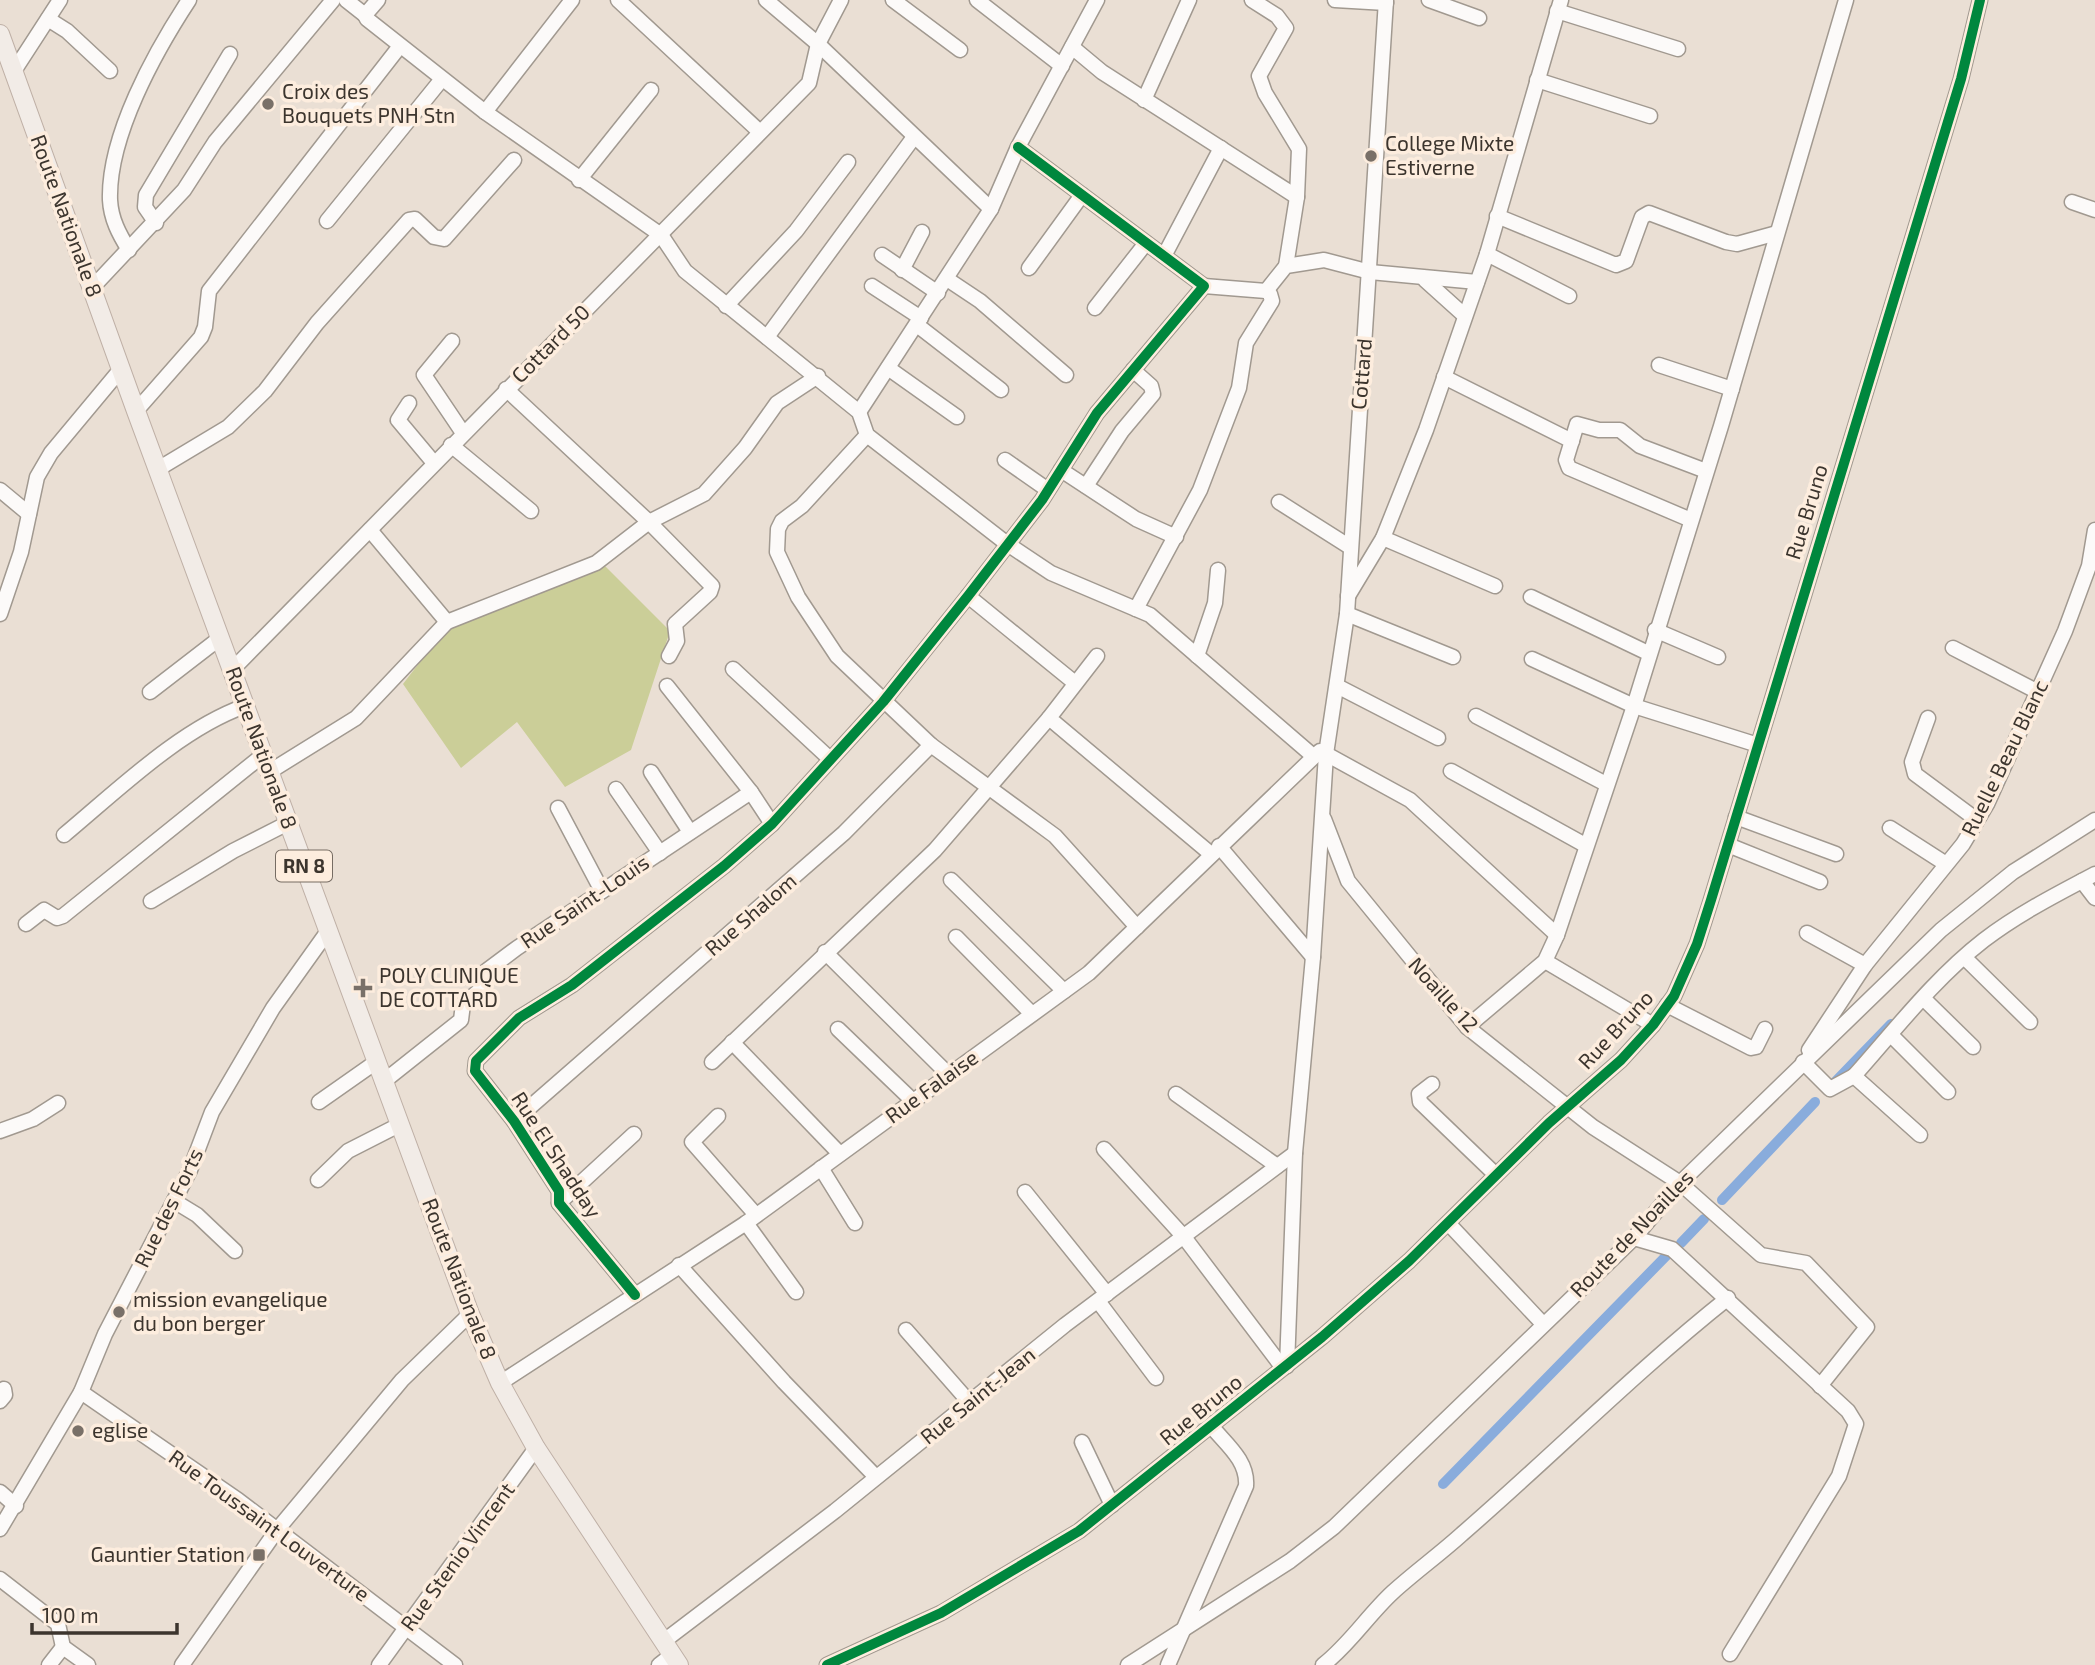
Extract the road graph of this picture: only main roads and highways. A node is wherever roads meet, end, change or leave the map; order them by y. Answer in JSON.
{"nodes":[{"id":1,"x":0,"y":34,"type":"edge"},
{"id":2,"x":668,"y":1656,"type":"edge"}],
"edges":[{"from":1,"to":2,"type":"main road","name":"Route Nationale 8","number":"RN 8"}]}
